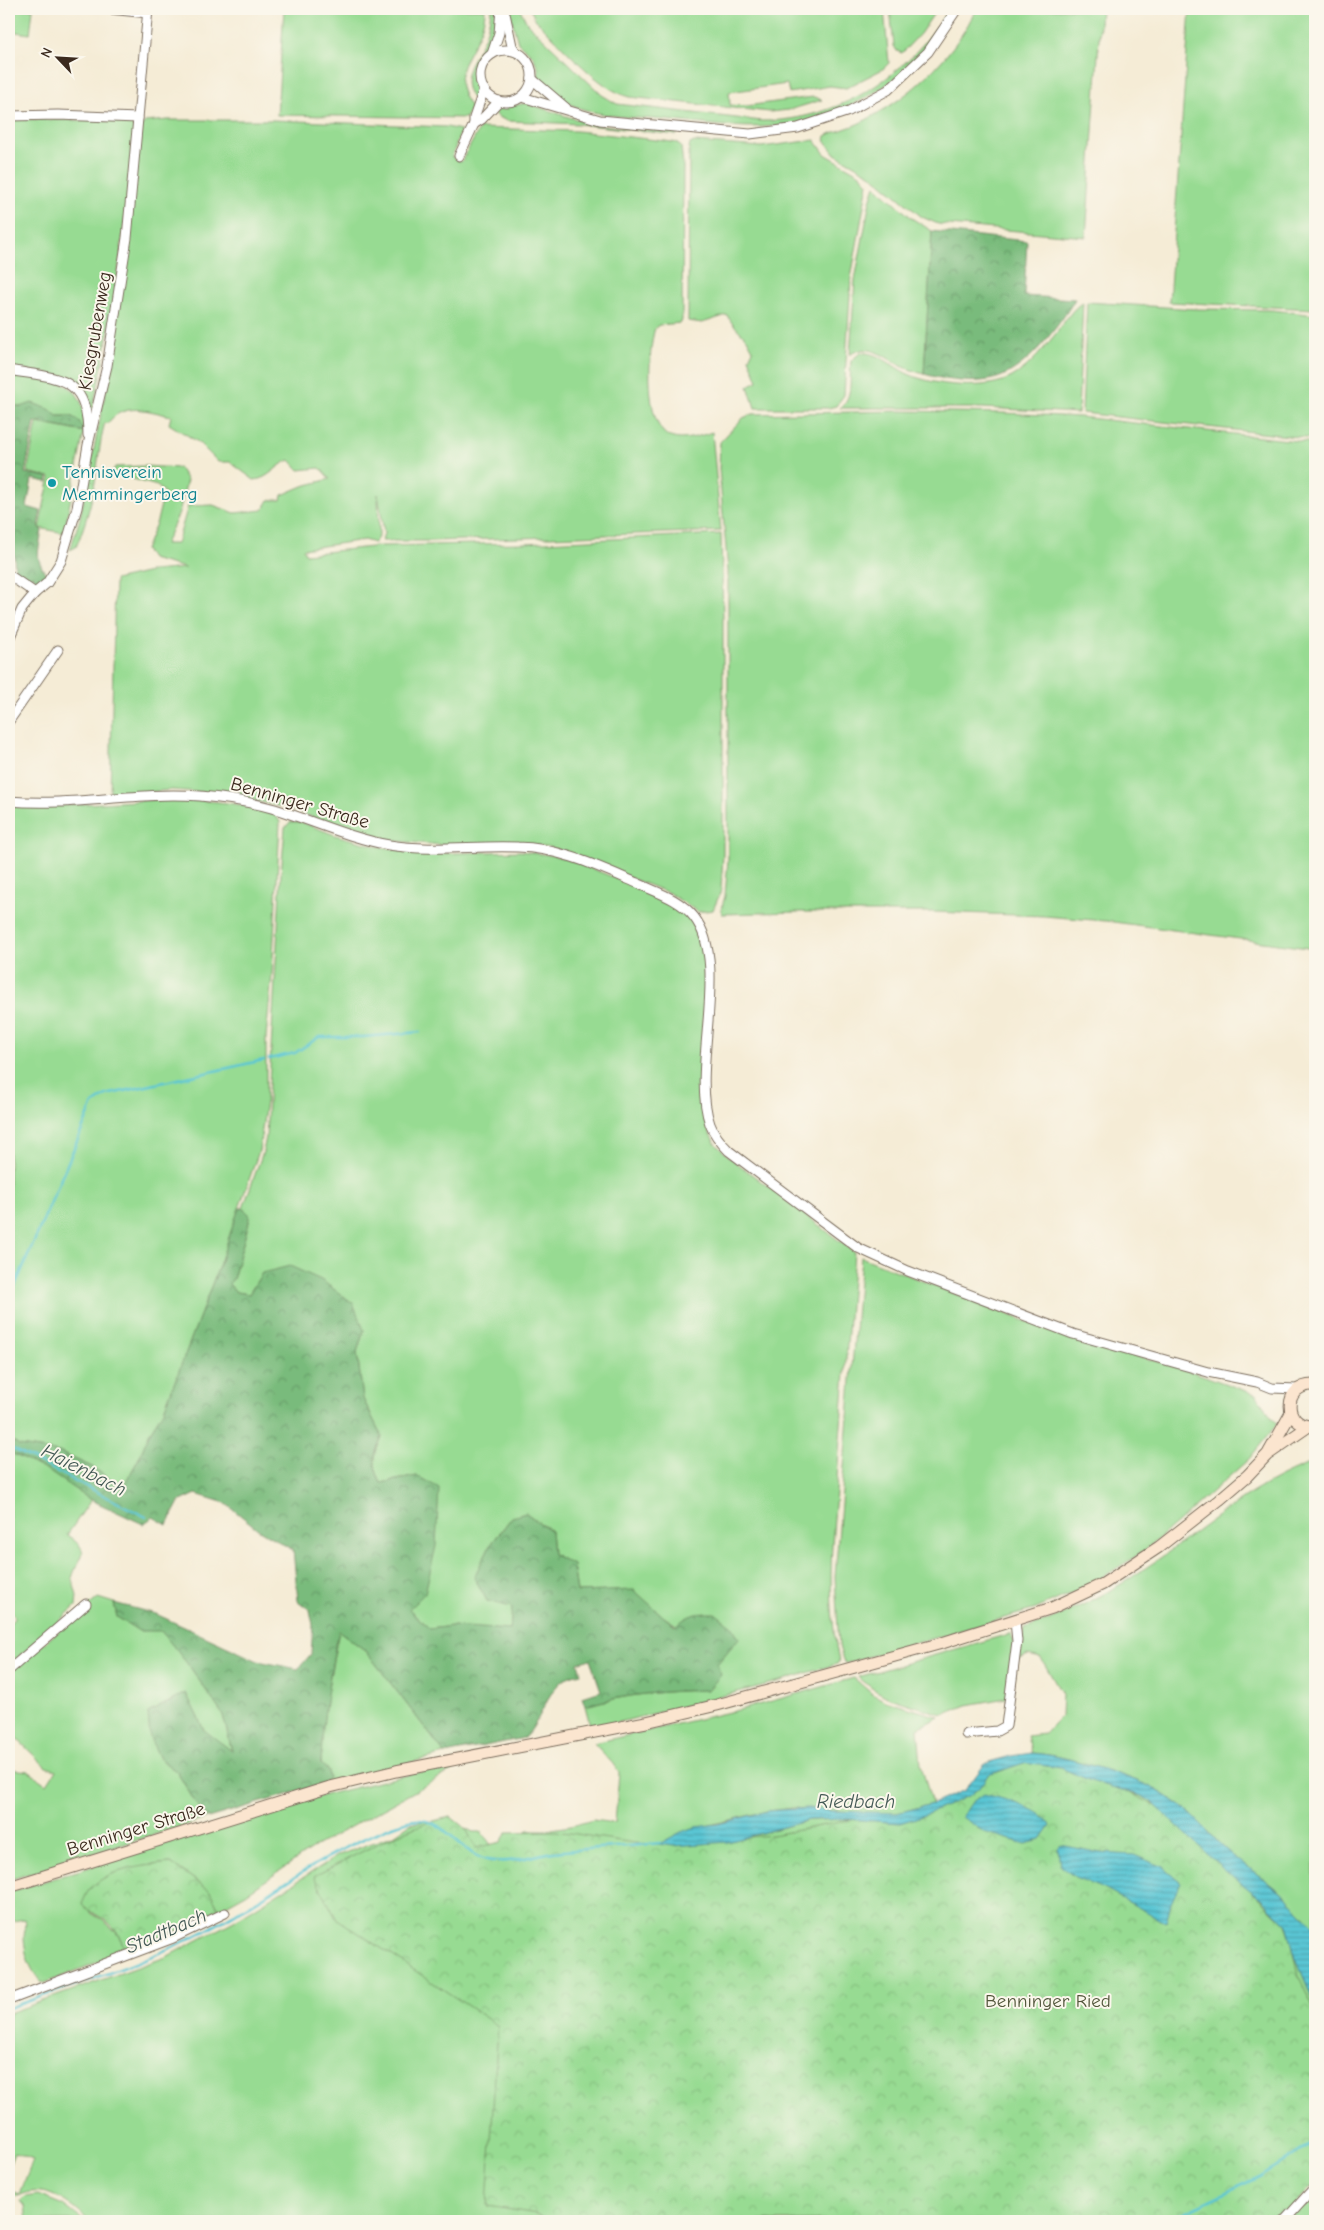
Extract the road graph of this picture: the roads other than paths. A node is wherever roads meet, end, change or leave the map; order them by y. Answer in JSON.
{"nodes":[{"id":1,"x":109,"y":9,"type":"edge"},
{"id":2,"x":502,"y":9,"type":"edge"},
{"id":3,"x":957,"y":9,"type":"edge"},
{"id":4,"x":148,"y":11,"type":"edge"},
{"id":5,"x":516,"y":52,"type":"junction"},
{"id":6,"x":492,"y":54,"type":"junction"},
{"id":7,"x":532,"y":79,"type":"junction"},
{"id":8,"x":484,"y":89,"type":"junction"},
{"id":9,"x":522,"y":97,"type":"junction"},
{"id":10,"x":499,"y":101,"type":"junction"},
{"id":11,"x":568,"y":110,"type":"junction"},
{"id":12,"x":9,"y":116,"type":"edge"},
{"id":13,"x":138,"y":118,"type":"junction"},
{"id":14,"x":474,"y":124,"type":"junction"},
{"id":15,"x":459,"y":156,"type":"dead end"},
{"id":16,"x":9,"y":370,"type":"edge"},
{"id":17,"x":88,"y":444,"type":"junction"},
{"id":18,"x":9,"y":575,"type":"edge"},
{"id":19,"x":34,"y":593,"type":"junction"},
{"id":20,"x":9,"y":639,"type":"edge"},
{"id":21,"x":58,"y":650,"type":"dead end"},
{"id":22,"x":9,"y":721,"type":"edge"},
{"id":23,"x":9,"y":801,"type":"edge"},
{"id":24,"x":1313,"y":1383,"type":"edge"},
{"id":25,"x":1272,"y":1388,"type":"junction"},
{"id":26,"x":1297,"y":1389,"type":"junction"},
{"id":27,"x":1291,"y":1408,"type":"junction"},
{"id":28,"x":1312,"y":1426,"type":"edge"},
{"id":29,"x":1267,"y":1455,"type":"junction"},
{"id":30,"x":86,"y":1604,"type":"dead end"},
{"id":31,"x":1015,"y":1621,"type":"junction"},
{"id":32,"x":9,"y":1670,"type":"edge"},
{"id":33,"x":966,"y":1734,"type":"dead end"},
{"id":34,"x":9,"y":1887,"type":"edge"},
{"id":35,"x":225,"y":1913,"type":"dead end"},
{"id":36,"x":9,"y":2000,"type":"edge"},
{"id":37,"x":1315,"y":2187,"type":"edge"},
{"id":38,"x":1284,"y":2221,"type":"edge"}],
"edges":[{"from":1,"to":4,"type":"street"},
{"from":2,"to":5,"type":"street"},
{"from":2,"to":6,"type":"street"},
{"from":3,"to":11,"type":"street"},
{"from":4,"to":13,"type":"street","name":"Kiesgrubenweg"},
{"from":5,"to":6,"type":"street"},
{"from":5,"to":7,"type":"street"},
{"from":6,"to":8,"type":"street"},
{"from":7,"to":9,"type":"street"},
{"from":7,"to":11,"type":"street"},
{"from":8,"to":10,"type":"street"},
{"from":8,"to":14,"type":"street"},
{"from":9,"to":10,"type":"street"},
{"from":9,"to":11,"type":"street"},
{"from":10,"to":14,"type":"street"},
{"from":12,"to":13,"type":"street"},
{"from":13,"to":17,"type":"street","name":"Kiesgrubenweg"},
{"from":14,"to":15,"type":"street"},
{"from":16,"to":17,"type":"street"},
{"from":17,"to":19,"type":"street","name":"Kiesgrubenweg"},
{"from":18,"to":19,"type":"street"},
{"from":19,"to":20,"type":"street","name":"Kiesgrubenweg"},
{"from":21,"to":22,"type":"street"},
{"from":23,"to":25,"type":"street","name":"Benninger Straße"},
{"from":24,"to":26,"type":"main road"},
{"from":25,"to":26,"type":"street"},
{"from":25,"to":27,"type":"street"},
{"from":26,"to":27,"type":"main road"},
{"from":27,"to":28,"type":"main road"},
{"from":27,"to":29,"type":"main road"},
{"from":28,"to":29,"type":"main road"},
{"from":29,"to":31,"type":"main road","name":"Benninger Straße"},
{"from":30,"to":32,"type":"street"},
{"from":31,"to":33,"type":"street"},
{"from":31,"to":34,"type":"main road","name":"Benninger Straße"},
{"from":35,"to":36,"type":"street"},
{"from":37,"to":38,"type":"street"}]}
